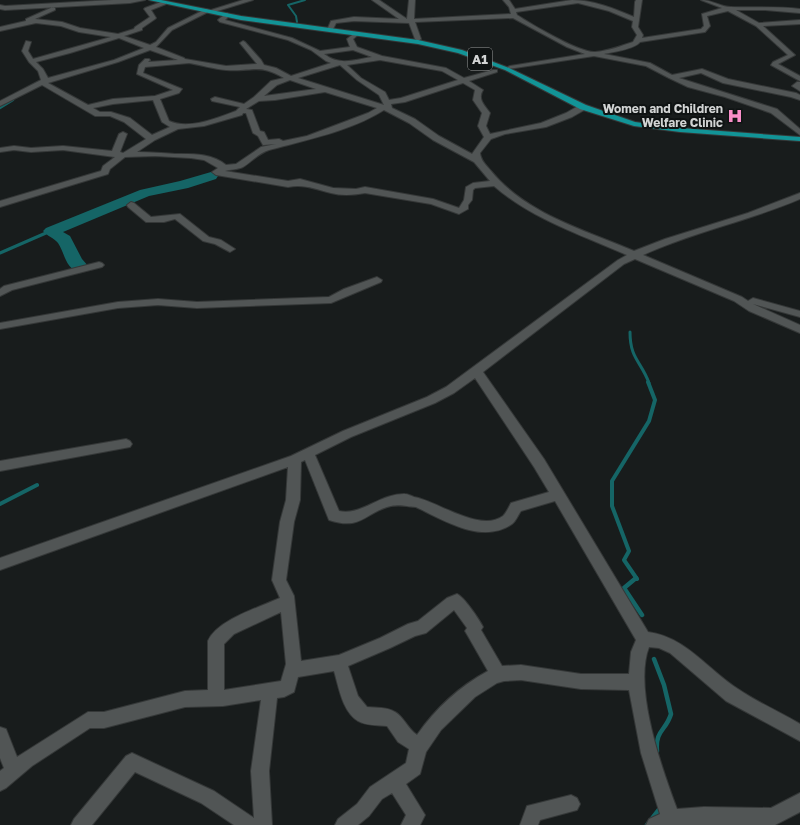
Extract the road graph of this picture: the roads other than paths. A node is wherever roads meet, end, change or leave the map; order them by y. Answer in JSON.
{"nodes":[{"id":1,"x":66,"y":0,"type":"edge"},
{"id":2,"x":142,"y":0,"type":"edge"},
{"id":3,"x":152,"y":0,"type":"edge"},
{"id":4,"x":250,"y":0,"type":"edge"},
{"id":5,"x":375,"y":0,"type":"edge"},
{"id":6,"x":412,"y":0,"type":"edge"},
{"id":7,"x":506,"y":0,"type":"edge"},
{"id":8,"x":576,"y":0,"type":"edge"},
{"id":9,"x":639,"y":0,"type":"edge"},
{"id":10,"x":704,"y":0,"type":"edge"},
{"id":11,"x":164,"y":1,"type":"edge"},
{"id":12,"x":234,"y":2,"type":"edge"},
{"id":13,"x":58,"y":5,"type":"junction"},
{"id":14,"x":729,"y":9,"type":"junction"},
{"id":15,"x":214,"y":10,"type":"junction"},
{"id":16,"x":206,"y":11,"type":"junction"},
{"id":17,"x":800,"y":11,"type":"edge"},
{"id":18,"x":6,"y":12,"type":"edge"},
{"id":19,"x":514,"y":14,"type":"junction"},
{"id":20,"x":227,"y":15,"type":"junction"},
{"id":21,"x":636,"y":20,"type":"junction"},
{"id":22,"x":36,"y":21,"type":"junction"},
{"id":23,"x":409,"y":21,"type":"junction"},
{"id":24,"x":800,"y":22,"type":"edge"},
{"id":25,"x":758,"y":24,"type":"junction"},
{"id":26,"x":16,"y":25,"type":"junction"},
{"id":27,"x":331,"y":28,"type":"junction"},
{"id":28,"x":0,"y":29,"type":"edge"},
{"id":29,"x":356,"y":34,"type":"junction"},
{"id":30,"x":118,"y":36,"type":"junction"},
{"id":31,"x":418,"y":39,"type":"junction"},
{"id":32,"x":638,"y":40,"type":"junction"},
{"id":33,"x":28,"y":42,"type":"dead end"},
{"id":34,"x":243,"y":43,"type":"dead end"},
{"id":35,"x":354,"y":48,"type":"junction"},
{"id":36,"x":155,"y":49,"type":"junction"},
{"id":37,"x":318,"y":53,"type":"junction"},
{"id":38,"x":595,"y":54,"type":"junction"},
{"id":39,"x":381,"y":58,"type":"junction"},
{"id":40,"x":31,"y":61,"type":"junction"},
{"id":41,"x":189,"y":61,"type":"junction"},
{"id":42,"x":142,"y":64,"type":"junction"},
{"id":43,"x":340,"y":64,"type":"junction"},
{"id":44,"x":261,"y":66,"type":"junction"},
{"id":45,"x":510,"y":68,"type":"junction"},
{"id":46,"x":495,"y":71,"type":"dead end"},
{"id":47,"x":292,"y":77,"type":"junction"},
{"id":48,"x":671,"y":78,"type":"junction"},
{"id":49,"x":800,"y":79,"type":"edge"},
{"id":50,"x":464,"y":80,"type":"junction"},
{"id":51,"x":44,"y":81,"type":"junction"},
{"id":52,"x":800,"y":84,"type":"edge"},
{"id":53,"x":800,"y":89,"type":"edge"},
{"id":54,"x":325,"y":90,"type":"junction"},
{"id":55,"x":798,"y":95,"type":"edge"},
{"id":56,"x":156,"y":98,"type":"junction"},
{"id":57,"x":214,"y":99,"type":"dead end"},
{"id":58,"x":257,"y":99,"type":"junction"},
{"id":59,"x":0,"y":104,"type":"edge"},
{"id":60,"x":386,"y":106,"type":"junction"},
{"id":61,"x":88,"y":107,"type":"junction"},
{"id":62,"x":583,"y":107,"type":"junction"},
{"id":63,"x":244,"y":108,"type":"junction"},
{"id":64,"x":176,"y":127,"type":"junction"},
{"id":65,"x":123,"y":134,"type":"dead end"},
{"id":66,"x":800,"y":134,"type":"edge"},
{"id":67,"x":488,"y":137,"type":"junction"},
{"id":68,"x":152,"y":138,"type":"junction"},
{"id":69,"x":800,"y":139,"type":"edge"},
{"id":70,"x":286,"y":142,"type":"junction"},
{"id":71,"x":0,"y":150,"type":"edge"},
{"id":72,"x":119,"y":155,"type":"junction"},
{"id":73,"x":477,"y":160,"type":"junction"},
{"id":74,"x":224,"y":168,"type":"junction"},
{"id":75,"x":496,"y":183,"type":"junction"},
{"id":76,"x":800,"y":196,"type":"edge"},
{"id":77,"x":0,"y":204,"type":"edge"},
{"id":78,"x":131,"y":205,"type":"dead end"},
{"id":79,"x":230,"y":249,"type":"dead end"},
{"id":80,"x":635,"y":254,"type":"junction"},
{"id":81,"x":99,"y":266,"type":"dead end"},
{"id":82,"x":377,"y":280,"type":"dead end"},
{"id":83,"x":0,"y":293,"type":"edge"},
{"id":84,"x":738,"y":299,"type":"junction"},
{"id":85,"x":800,"y":314,"type":"edge"},
{"id":86,"x":0,"y":326,"type":"edge"},
{"id":87,"x":800,"y":329,"type":"edge"},
{"id":88,"x":476,"y":371,"type":"junction"},
{"id":89,"x":126,"y":444,"type":"dead end"},
{"id":90,"x":302,"y":456,"type":"junction"},
{"id":91,"x":0,"y":466,"type":"edge"},
{"id":92,"x":558,"y":495,"type":"junction"},
{"id":93,"x":0,"y":564,"type":"edge"},
{"id":94,"x":287,"y":602,"type":"junction"},
{"id":95,"x":644,"y":639,"type":"junction"},
{"id":96,"x":339,"y":662,"type":"junction"},
{"id":97,"x":291,"y":671,"type":"junction"},
{"id":98,"x":499,"y":675,"type":"junction"},
{"id":99,"x":636,"y":685,"type":"junction"},
{"id":100,"x":270,"y":690,"type":"junction"},
{"id":101,"x":216,"y":698,"type":"junction"},
{"id":102,"x":800,"y":733,"type":"edge"},
{"id":103,"x":0,"y":735,"type":"edge"},
{"id":104,"x":419,"y":746,"type":"junction"},
{"id":105,"x":13,"y":770,"type":"junction"},
{"id":106,"x":394,"y":781,"type":"junction"},
{"id":107,"x":0,"y":782,"type":"edge"},
{"id":108,"x":800,"y":802,"type":"edge"},
{"id":109,"x":571,"y":804,"type":"dead end"},
{"id":110,"x":663,"y":822,"type":"edge"},
{"id":111,"x":348,"y":824,"type":"edge"},
{"id":112,"x":80,"y":825,"type":"edge"},
{"id":113,"x":248,"y":825,"type":"edge"},
{"id":114,"x":263,"y":825,"type":"edge"},
{"id":115,"x":410,"y":825,"type":"edge"},
{"id":116,"x":529,"y":825,"type":"edge"}],
"edges":[{"from":1,"to":13,"type":"street"},
{"from":2,"to":13,"type":"street"},
{"from":3,"to":11,"type":"highway","number":"A1"},
{"from":4,"to":12,"type":"street"},
{"from":5,"to":23,"type":"street"},
{"from":6,"to":23,"type":"street"},
{"from":7,"to":19,"type":"street"},
{"from":8,"to":19,"type":"street"},
{"from":8,"to":21,"type":"street"},
{"from":9,"to":21,"type":"street"},
{"from":10,"to":14,"type":"street"},
{"from":11,"to":15,"type":"highway","number":"A1"},
{"from":11,"to":16,"type":"highway","number":"A1"},
{"from":11,"to":30,"type":"street"},
{"from":12,"to":15,"type":"street"},
{"from":13,"to":18,"type":"street"},
{"from":13,"to":22,"type":"street"},
{"from":14,"to":17,"type":"street"},
{"from":14,"to":25,"type":"street"},
{"from":14,"to":32,"type":"street"},
{"from":15,"to":27,"type":"highway","number":"A1"},
{"from":16,"to":20,"type":"highway","number":"A1"},
{"from":16,"to":36,"type":"street"},
{"from":18,"to":26,"type":"street"},
{"from":19,"to":23,"type":"street"},
{"from":19,"to":38,"type":"street"},
{"from":20,"to":29,"type":"highway","number":"A1"},
{"from":20,"to":37,"type":"street"},
{"from":21,"to":32,"type":"street"},
{"from":22,"to":26,"type":"street"},
{"from":22,"to":30,"type":"street"},
{"from":23,"to":27,"type":"street"},
{"from":23,"to":31,"type":"street"},
{"from":24,"to":25,"type":"street"},
{"from":25,"to":49,"type":"street"},
{"from":26,"to":28,"type":"street"},
{"from":27,"to":31,"type":"highway","number":"A1"},
{"from":29,"to":35,"type":"street"},
{"from":29,"to":62,"type":"highway","number":"A1"},
{"from":30,"to":36,"type":"street"},
{"from":30,"to":40,"type":"street"},
{"from":31,"to":45,"type":"highway","number":"A1"},
{"from":32,"to":38,"type":"street"},
{"from":33,"to":40,"type":"street"},
{"from":34,"to":44,"type":"street"},
{"from":35,"to":37,"type":"street"},
{"from":35,"to":39,"type":"street"},
{"from":36,"to":41,"type":"street"},
{"from":36,"to":42,"type":"street"},
{"from":36,"to":51,"type":"street"},
{"from":37,"to":43,"type":"street"},
{"from":38,"to":45,"type":"street"},
{"from":38,"to":48,"type":"street"},
{"from":39,"to":43,"type":"street"},
{"from":39,"to":50,"type":"street"},
{"from":40,"to":51,"type":"street"},
{"from":41,"to":42,"type":"street"},
{"from":41,"to":44,"type":"street"},
{"from":42,"to":56,"type":"street"},
{"from":43,"to":47,"type":"street"},
{"from":43,"to":60,"type":"street"},
{"from":44,"to":47,"type":"street"},
{"from":45,"to":66,"type":"highway","number":"A1"},
{"from":46,"to":50,"type":"street"},
{"from":47,"to":54,"type":"street"},
{"from":47,"to":58,"type":"street"},
{"from":48,"to":55,"type":"street"},
{"from":48,"to":66,"type":"street"},
{"from":50,"to":60,"type":"street"},
{"from":50,"to":67,"type":"street"},
{"from":51,"to":59,"type":"street"},
{"from":51,"to":61,"type":"street"},
{"from":52,"to":53,"type":"street"},
{"from":54,"to":58,"type":"street"},
{"from":54,"to":60,"type":"street"},
{"from":56,"to":61,"type":"street"},
{"from":56,"to":64,"type":"street"},
{"from":57,"to":63,"type":"street"},
{"from":58,"to":63,"type":"street"},
{"from":60,"to":70,"type":"street"},
{"from":60,"to":73,"type":"street"},
{"from":61,"to":68,"type":"street"},
{"from":62,"to":67,"type":"street"},
{"from":62,"to":69,"type":"highway","number":"A1"},
{"from":63,"to":64,"type":"street"},
{"from":63,"to":70,"type":"street"},
{"from":64,"to":68,"type":"street"},
{"from":65,"to":72,"type":"street"},
{"from":67,"to":73,"type":"street"},
{"from":68,"to":72,"type":"street"},
{"from":70,"to":74,"type":"street"},
{"from":71,"to":72,"type":"street"},
{"from":72,"to":74,"type":"street"},
{"from":72,"to":77,"type":"street"},
{"from":73,"to":75,"type":"street"},
{"from":74,"to":75,"type":"street"},
{"from":75,"to":80,"type":"street"},
{"from":76,"to":80,"type":"street"},
{"from":78,"to":79,"type":"street"},
{"from":80,"to":84,"type":"street"},
{"from":80,"to":88,"type":"street"},
{"from":81,"to":83,"type":"street"},
{"from":82,"to":86,"type":"street"},
{"from":84,"to":85,"type":"street"},
{"from":84,"to":87,"type":"street"},
{"from":88,"to":90,"type":"street"},
{"from":88,"to":92,"type":"street"},
{"from":89,"to":91,"type":"street"},
{"from":90,"to":92,"type":"street"},
{"from":90,"to":93,"type":"street"},
{"from":90,"to":94,"type":"street"},
{"from":92,"to":95,"type":"street"},
{"from":94,"to":97,"type":"street"},
{"from":94,"to":101,"type":"street"},
{"from":95,"to":99,"type":"street"},
{"from":95,"to":102,"type":"street"},
{"from":96,"to":97,"type":"street"},
{"from":96,"to":98,"type":"street"},
{"from":96,"to":104,"type":"street"},
{"from":97,"to":100,"type":"street"},
{"from":98,"to":99,"type":"street"},
{"from":98,"to":104,"type":"street"},
{"from":99,"to":110,"type":"street"},
{"from":100,"to":101,"type":"street"},
{"from":100,"to":114,"type":"street"},
{"from":101,"to":105,"type":"street"},
{"from":103,"to":105,"type":"street"},
{"from":104,"to":106,"type":"street"},
{"from":105,"to":107,"type":"street"},
{"from":106,"to":111,"type":"street"},
{"from":106,"to":115,"type":"street"},
{"from":108,"to":110,"type":"street"},
{"from":109,"to":116,"type":"street"},
{"from":112,"to":113,"type":"street"}]}
